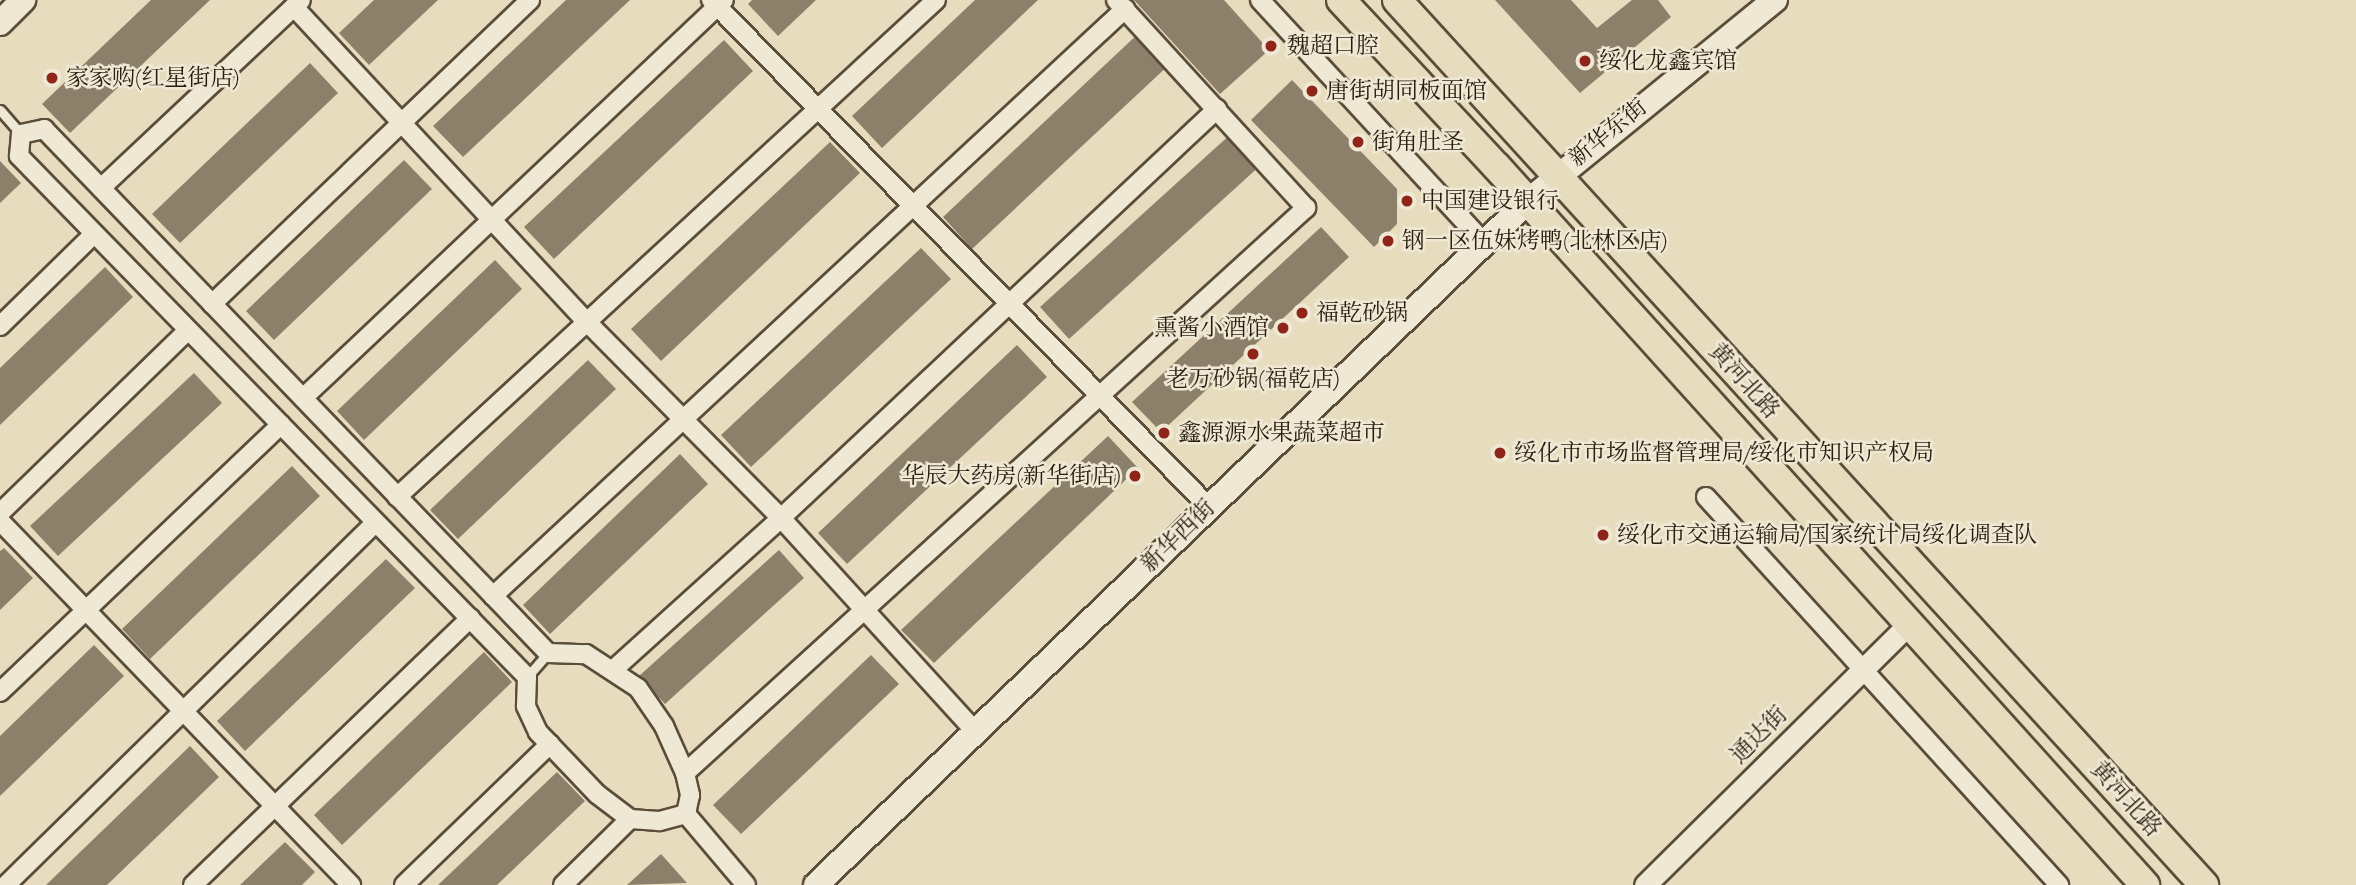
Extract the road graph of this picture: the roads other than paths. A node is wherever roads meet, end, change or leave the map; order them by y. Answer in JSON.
{"nodes":[{"id":1,"x":23,"y":0,"type":"edge"},
{"id":2,"x":530,"y":0,"type":"edge"},
{"id":3,"x":936,"y":0,"type":"edge"},
{"id":4,"x":1260,"y":0,"type":"edge"},
{"id":5,"x":1341,"y":0,"type":"edge"},
{"id":6,"x":1397,"y":0,"type":"edge"},
{"id":7,"x":1775,"y":0,"type":"edge"},
{"id":8,"x":717,"y":2,"type":"edge"},
{"id":9,"x":298,"y":3,"type":"edge"},
{"id":10,"x":1120,"y":5,"type":"edge"},
{"id":11,"x":0,"y":23,"type":"edge"},
{"id":12,"x":818,"y":109,"type":"junction"},
{"id":13,"x":1217,"y":109,"type":"junction"},
{"id":14,"x":0,"y":110,"type":"edge"},
{"id":15,"x":402,"y":123,"type":"junction"},
{"id":16,"x":21,"y":134,"type":"junction"},
{"id":17,"x":101,"y":188,"type":"junction"},
{"id":18,"x":1541,"y":189,"type":"junction"},
{"id":19,"x":913,"y":206,"type":"junction"},
{"id":20,"x":494,"y":219,"type":"junction"},
{"id":21,"x":94,"y":234,"type":"junction"},
{"id":22,"x":1484,"y":243,"type":"junction"},
{"id":23,"x":212,"y":304,"type":"junction"},
{"id":24,"x":1009,"y":304,"type":"junction"},
{"id":25,"x":587,"y":322,"type":"junction"},
{"id":26,"x":0,"y":326,"type":"edge"},
{"id":27,"x":188,"y":330,"type":"junction"},
{"id":28,"x":1099,"y":396,"type":"junction"},
{"id":29,"x":303,"y":398,"type":"junction"},
{"id":30,"x":684,"y":419,"type":"junction"},
{"id":31,"x":281,"y":424,"type":"junction"},
{"id":32,"x":397,"y":497,"type":"junction"},
{"id":33,"x":1706,"y":497,"type":"dead end"},
{"id":34,"x":1209,"y":507,"type":"junction"},
{"id":35,"x":0,"y":513,"type":"edge"},
{"id":36,"x":780,"y":518,"type":"junction"},
{"id":37,"x":0,"y":521,"type":"edge"},
{"id":38,"x":376,"y":522,"type":"junction"},
{"id":39,"x":492,"y":596,"type":"junction"},
{"id":40,"x":85,"y":609,"type":"junction"},
{"id":41,"x":866,"y":609,"type":"junction"},
{"id":42,"x":470,"y":618,"type":"junction"},
{"id":43,"x":1910,"y":623,"type":"junction"},
{"id":44,"x":548,"y":653,"type":"junction"},
{"id":45,"x":1864,"y":668,"type":"junction"},
{"id":46,"x":613,"y":670,"type":"junction"},
{"id":47,"x":527,"y":677,"type":"junction"},
{"id":48,"x":0,"y":692,"type":"edge"},
{"id":49,"x":184,"y":710,"type":"junction"},
{"id":50,"x":976,"y":732,"type":"junction"},
{"id":51,"x":550,"y":744,"type":"junction"},
{"id":52,"x":685,"y":773,"type":"junction"},
{"id":53,"x":276,"y":806,"type":"junction"},
{"id":54,"x":686,"y":814,"type":"junction"},
{"id":55,"x":631,"y":819,"type":"junction"},
{"id":56,"x":6,"y":885,"type":"edge"},
{"id":57,"x":193,"y":885,"type":"edge"},
{"id":58,"x":351,"y":885,"type":"edge"},
{"id":59,"x":404,"y":885,"type":"edge"},
{"id":60,"x":563,"y":885,"type":"edge"},
{"id":61,"x":746,"y":885,"type":"edge"},
{"id":62,"x":816,"y":885,"type":"edge"},
{"id":63,"x":1645,"y":885,"type":"edge"},
{"id":64,"x":2059,"y":885,"type":"edge"},
{"id":65,"x":2145,"y":885,"type":"edge"},
{"id":66,"x":2204,"y":885,"type":"edge"}],
"edges":[{"from":1,"to":11,"type":"main road"},
{"from":2,"to":15,"type":"street"},
{"from":3,"to":12,"type":"street"},
{"from":4,"to":22,"type":"street"},
{"from":5,"to":18,"type":"main road","name":"黄河北路"},
{"from":6,"to":18,"type":"main road","name":"黄河北路"},
{"from":7,"to":18,"type":"main road","name":"新华东街"},
{"from":8,"to":12,"type":"street"},
{"from":8,"to":20,"type":"street"},
{"from":9,"to":15,"type":"street"},
{"from":9,"to":17,"type":"street"},
{"from":10,"to":13,"type":"street"},
{"from":10,"to":19,"type":"street"},
{"from":12,"to":19,"type":"street"},
{"from":12,"to":25,"type":"street"},
{"from":13,"to":24,"type":"street"},
{"from":13,"to":28,"type":"street"},
{"from":14,"to":16,"type":"lane"},
{"from":15,"to":20,"type":"street"},
{"from":15,"to":23,"type":"street"},
{"from":16,"to":17,"type":"street"},
{"from":16,"to":21,"type":"street"},
{"from":17,"to":23,"type":"street"},
{"from":18,"to":22,"type":"main road","name":"新华西街"},
{"from":18,"to":43,"type":"main road","name":"黄河北路"},
{"from":18,"to":66,"type":"main road","name":"黄河北路"},
{"from":19,"to":24,"type":"street"},
{"from":19,"to":30,"type":"street"},
{"from":20,"to":25,"type":"street"},
{"from":20,"to":29,"type":"street"},
{"from":21,"to":26,"type":"street"},
{"from":21,"to":27,"type":"street"},
{"from":22,"to":34,"type":"main road","name":"新华西街"},
{"from":23,"to":29,"type":"street"},
{"from":24,"to":28,"type":"street"},
{"from":24,"to":36,"type":"street"},
{"from":25,"to":30,"type":"street"},
{"from":25,"to":32,"type":"street"},
{"from":27,"to":31,"type":"street"},
{"from":27,"to":35,"type":"street"},
{"from":28,"to":34,"type":"street"},
{"from":28,"to":41,"type":"street"},
{"from":29,"to":32,"type":"street"},
{"from":30,"to":36,"type":"street"},
{"from":30,"to":39,"type":"street"},
{"from":31,"to":38,"type":"street"},
{"from":31,"to":40,"type":"street"},
{"from":32,"to":39,"type":"street"},
{"from":33,"to":45,"type":"street"},
{"from":34,"to":50,"type":"main road","name":"新华西街"},
{"from":36,"to":41,"type":"street"},
{"from":36,"to":46,"type":"street"},
{"from":37,"to":40,"type":"street"},
{"from":38,"to":42,"type":"street"},
{"from":38,"to":49,"type":"street"},
{"from":39,"to":44,"type":"street"},
{"from":40,"to":48,"type":"street"},
{"from":40,"to":49,"type":"street"},
{"from":41,"to":50,"type":"street"},
{"from":41,"to":52,"type":"street"},
{"from":42,"to":47,"type":"street"},
{"from":42,"to":53,"type":"street"},
{"from":43,"to":45,"type":"street","name":"通达街"},
{"from":43,"to":65,"type":"main road","name":"黄河北路"},
{"from":44,"to":46,"type":"street"},
{"from":44,"to":47,"type":"lane"},
{"from":45,"to":63,"type":"street","name":"通达街"},
{"from":45,"to":64,"type":"street"},
{"from":46,"to":52,"type":"street"},
{"from":47,"to":51,"type":"street"},
{"from":49,"to":53,"type":"street"},
{"from":49,"to":56,"type":"street"},
{"from":50,"to":62,"type":"main road","name":"新华西街"},
{"from":51,"to":55,"type":"street"},
{"from":51,"to":59,"type":"street"},
{"from":52,"to":54,"type":"street"},
{"from":53,"to":57,"type":"street"},
{"from":53,"to":58,"type":"street"},
{"from":54,"to":55,"type":"street"},
{"from":54,"to":61,"type":"street"},
{"from":55,"to":60,"type":"street"}]}
